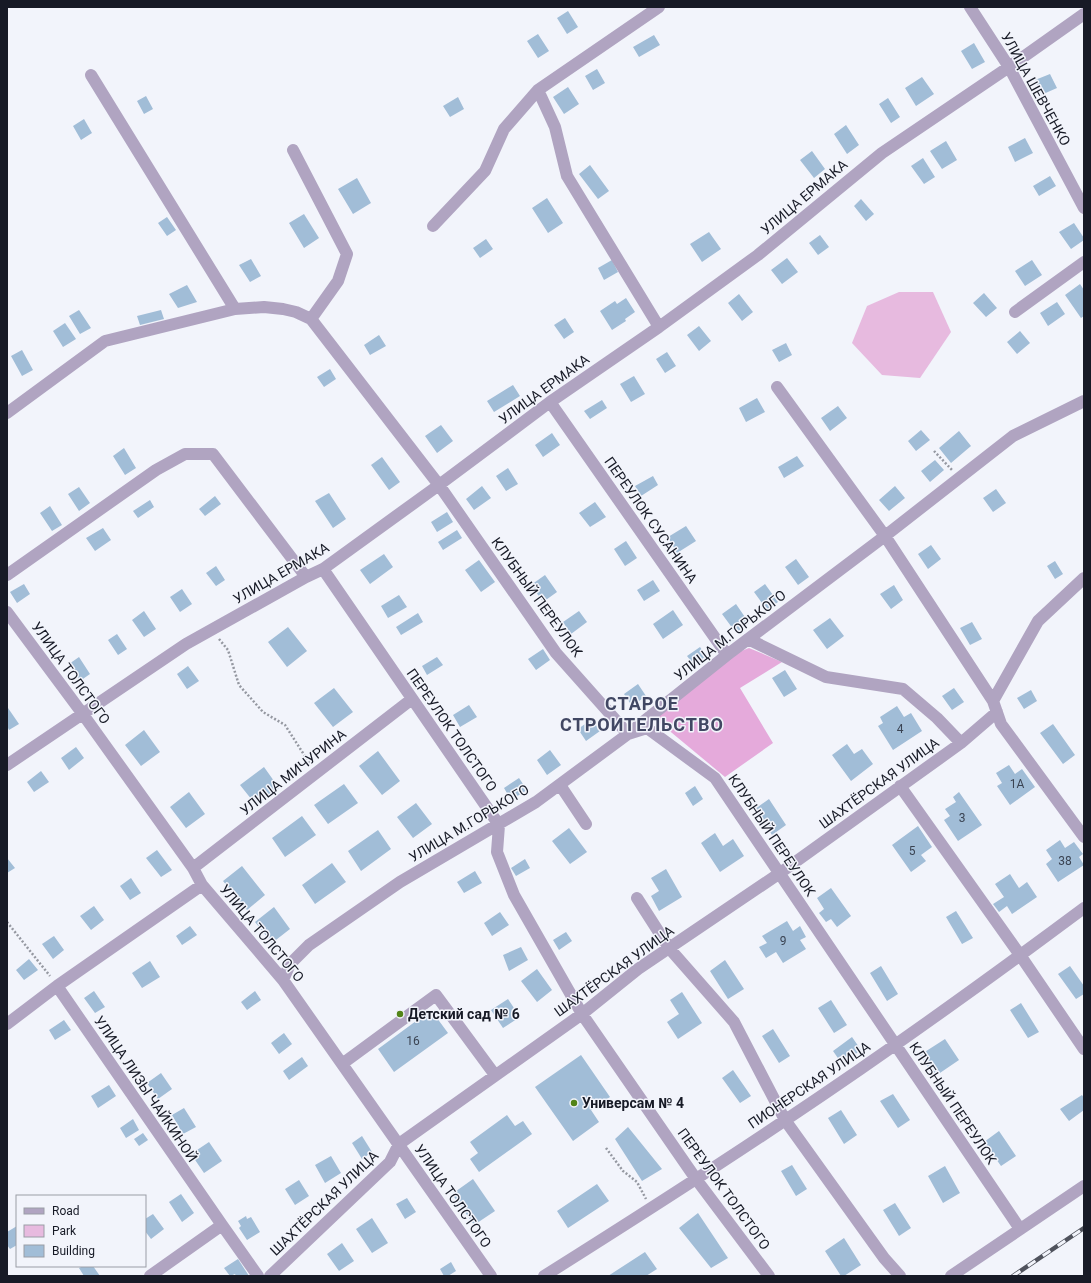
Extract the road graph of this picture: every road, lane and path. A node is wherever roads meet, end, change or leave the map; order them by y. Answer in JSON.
{"nodes":[{"id":1,"x":659,"y":7,"type":"edge"},
{"id":2,"x":970,"y":7,"type":"edge"},
{"id":3,"x":1084,"y":14,"type":"edge"},
{"id":4,"x":1009,"y":67,"type":"junction"},
{"id":5,"x":91,"y":75,"type":"dead end"},
{"id":6,"x":538,"y":90,"type":"junction"},
{"id":7,"x":293,"y":150,"type":"dead end"},
{"id":8,"x":1084,"y":208,"type":"edge"},
{"id":9,"x":433,"y":226,"type":"dead end"},
{"id":10,"x":1084,"y":262,"type":"edge"},
{"id":11,"x":234,"y":309,"type":"junction"},
{"id":12,"x":1015,"y":312,"type":"dead end"},
{"id":13,"x":311,"y":319,"type":"junction"},
{"id":14,"x":659,"y":327,"type":"junction"},
{"id":15,"x":777,"y":387,"type":"dead end"},
{"id":16,"x":1084,"y":401,"type":"edge"},
{"id":17,"x":550,"y":402,"type":"junction"},
{"id":18,"x":7,"y":413,"type":"edge"},
{"id":19,"x":934,"y":451,"type":"dead end"},
{"id":20,"x":959,"y":478,"type":"junction"},
{"id":21,"x":439,"y":485,"type":"junction"},
{"id":22,"x":885,"y":536,"type":"junction"},
{"id":23,"x":323,"y":569,"type":"junction"},
{"id":24,"x":7,"y":575,"type":"edge"},
{"id":25,"x":306,"y":577,"type":"junction"},
{"id":26,"x":1084,"y":578,"type":"edge"},
{"id":27,"x":7,"y":612,"type":"edge"},
{"id":28,"x":211,"y":630,"type":"junction"},
{"id":29,"x":748,"y":639,"type":"junction"},
{"id":30,"x":727,"y":655,"type":"junction"},
{"id":31,"x":412,"y":699,"type":"junction"},
{"id":32,"x":995,"y":706,"type":"junction"},
{"id":33,"x":82,"y":713,"type":"junction"},
{"id":34,"x":628,"y":734,"type":"junction"},
{"id":35,"x":960,"y":743,"type":"junction"},
{"id":36,"x":7,"y":765,"type":"edge"},
{"id":37,"x":315,"y":774,"type":"junction"},
{"id":38,"x":560,"y":785,"type":"junction"},
{"id":39,"x":900,"y":786,"type":"junction"},
{"id":40,"x":586,"y":824,"type":"dead end"},
{"id":41,"x":499,"y":825,"type":"junction"},
{"id":42,"x":1084,"y":838,"type":"edge"},
{"id":43,"x":193,"y":868,"type":"junction"},
{"id":44,"x":780,"y":873,"type":"junction"},
{"id":45,"x":202,"y":884,"type":"junction"},
{"id":46,"x":637,"y":898,"type":"dead end"},
{"id":47,"x":1084,"y":908,"type":"edge"},
{"id":48,"x":7,"y":922,"type":"edge"},
{"id":49,"x":669,"y":948,"type":"junction"},
{"id":50,"x":1020,"y":955,"type":"junction"},
{"id":51,"x":283,"y":980,"type":"junction"},
{"id":52,"x":57,"y":986,"type":"junction"},
{"id":53,"x":582,"y":1014,"type":"junction"},
{"id":54,"x":7,"y":1024,"type":"edge"},
{"id":55,"x":895,"y":1044,"type":"junction"},
{"id":56,"x":1084,"y":1049,"type":"edge"},
{"id":57,"x":342,"y":1064,"type":"junction"},
{"id":58,"x":495,"y":1075,"type":"junction"},
{"id":59,"x":785,"y":1120,"type":"junction"},
{"id":60,"x":399,"y":1144,"type":"junction"},
{"id":61,"x":606,"y":1148,"type":"dead end"},
{"id":62,"x":696,"y":1179,"type":"junction"},
{"id":63,"x":1084,"y":1186,"type":"edge"},
{"id":64,"x":651,"y":1208,"type":"junction"},
{"id":65,"x":222,"y":1226,"type":"junction"},
{"id":66,"x":1020,"y":1229,"type":"junction"},
{"id":67,"x":150,"y":1276,"type":"edge"},
{"id":68,"x":258,"y":1276,"type":"edge"},
{"id":69,"x":270,"y":1276,"type":"edge"},
{"id":70,"x":491,"y":1276,"type":"edge"},
{"id":71,"x":544,"y":1276,"type":"edge"},
{"id":72,"x":769,"y":1276,"type":"edge"},
{"id":73,"x":900,"y":1276,"type":"edge"},
{"id":74,"x":951,"y":1276,"type":"edge"}],
"edges":[{"from":1,"to":6,"type":"street"},
{"from":2,"to":4,"type":"street","name":"УЛИЦА ШЕВЧЕНКО"},
{"from":3,"to":4,"type":"street","name":"УЛИЦА ЕРМАКА"},
{"from":4,"to":8,"type":"street","name":"УЛИЦА ШЕВЧЕНКО"},
{"from":4,"to":14,"type":"street","name":"УЛИЦА ЕРМАКА"},
{"from":5,"to":11,"type":"street"},
{"from":6,"to":9,"type":"street"},
{"from":6,"to":14,"type":"street"},
{"from":7,"to":13,"type":"street"},
{"from":10,"to":12,"type":"street"},
{"from":11,"to":13,"type":"street"},
{"from":11,"to":18,"type":"street"},
{"from":13,"to":21,"type":"street","name":"КЛУБНЫЙ ПЕРЕУЛОК"},
{"from":14,"to":17,"type":"street","name":"УЛИЦА ЕРМАКА"},
{"from":15,"to":22,"type":"street"},
{"from":16,"to":20,"type":"street","name":"УЛИЦА М.ГОРЬКОГО"},
{"from":17,"to":21,"type":"street","name":"УЛИЦА ЕРМАКА"},
{"from":17,"to":30,"type":"street","name":"ПЕРЕУЛОК СУСАНИНА"},
{"from":19,"to":20,"type":"path"},
{"from":20,"to":22,"type":"street","name":"УЛИЦА М.ГОРЬКОГО"},
{"from":21,"to":23,"type":"street","name":"УЛИЦА ЕРМАКА"},
{"from":21,"to":34,"type":"street","name":"КЛУБНЫЙ ПЕРЕУЛОК"},
{"from":22,"to":29,"type":"street","name":"УЛИЦА М.ГОРЬКОГО"},
{"from":22,"to":32,"type":"street"},
{"from":23,"to":25,"type":"street","name":"УЛИЦА ЕРМАКА"},
{"from":23,"to":31,"type":"street","name":"ПЕРЕУЛОК ТОЛСТОГО"},
{"from":24,"to":25,"type":"street"},
{"from":25,"to":28,"type":"street","name":"УЛИЦА ЕРМАКА"},
{"from":26,"to":32,"type":"street"},
{"from":27,"to":33,"type":"street","name":"УЛИЦА ТОЛСТОГО"},
{"from":28,"to":33,"type":"street","name":"УЛИЦА ЕРМАКА"},
{"from":28,"to":37,"type":"path"},
{"from":29,"to":30,"type":"street","name":"УЛИЦА М.ГОРЬКОГО"},
{"from":29,"to":35,"type":"street"},
{"from":30,"to":34,"type":"street","name":"УЛИЦА М.ГОРЬКОГО"},
{"from":31,"to":37,"type":"street","name":"УЛИЦА МИЧУРИНА"},
{"from":31,"to":41,"type":"street","name":"ПЕРЕУЛОК ТОЛСТОГО"},
{"from":32,"to":35,"type":"street","name":"ШАХТЁРСКАЯ УЛИЦА"},
{"from":32,"to":42,"type":"street"},
{"from":33,"to":36,"type":"street","name":"УЛИЦА ЕРМАКА"},
{"from":33,"to":43,"type":"street","name":"УЛИЦА ТОЛСТОГО"},
{"from":34,"to":38,"type":"street","name":"УЛИЦА М.ГОРЬКОГО"},
{"from":34,"to":44,"type":"street","name":"КЛУБНЫЙ ПЕРЕУЛОК"},
{"from":35,"to":39,"type":"street","name":"ШАХТЁРСКАЯ УЛИЦА"},
{"from":37,"to":43,"type":"street","name":"УЛИЦА МИЧУРИНА"},
{"from":38,"to":40,"type":"street"},
{"from":38,"to":41,"type":"street","name":"УЛИЦА М.ГОРЬКОГО"},
{"from":39,"to":44,"type":"street","name":"ШАХТЁРСКАЯ УЛИЦА"},
{"from":39,"to":50,"type":"street"},
{"from":41,"to":51,"type":"street","name":"УЛИЦА М.ГОРЬКОГО"},
{"from":41,"to":53,"type":"street","name":"ПЕРЕУЛОК ТОЛСТОГО"},
{"from":43,"to":45,"type":"street","name":"УЛИЦА ТОЛСТОГО"},
{"from":44,"to":49,"type":"street","name":"ШАХТЁРСКАЯ УЛИЦА"},
{"from":44,"to":55,"type":"street","name":"КЛУБНЫЙ ПЕРЕУЛОК"},
{"from":45,"to":51,"type":"street","name":"УЛИЦА ТОЛСТОГО"},
{"from":45,"to":52,"type":"street"},
{"from":46,"to":49,"type":"street"},
{"from":47,"to":50,"type":"street","name":"ПИОНЕРСКАЯ УЛИЦА"},
{"from":48,"to":52,"type":"path"},
{"from":49,"to":53,"type":"street","name":"ШАХТЁРСКАЯ УЛИЦА"},
{"from":49,"to":59,"type":"street"},
{"from":50,"to":55,"type":"street","name":"ПИОНЕРСКАЯ УЛИЦА"},
{"from":50,"to":56,"type":"street"},
{"from":51,"to":57,"type":"street","name":"УЛИЦА ТОЛСТОГО"},
{"from":52,"to":54,"type":"street"},
{"from":52,"to":65,"type":"street","name":"УЛИЦА ЛИЗЫ ЧАЙКИНОЙ"},
{"from":53,"to":58,"type":"street","name":"ШАХТЁРСКАЯ УЛИЦА"},
{"from":53,"to":62,"type":"street","name":"ПЕРЕУЛОК ТОЛСТОГО"},
{"from":55,"to":59,"type":"street","name":"ПИОНЕРСКАЯ УЛИЦА"},
{"from":55,"to":66,"type":"street","name":"КЛУБНЫЙ ПЕРЕУЛОК"},
{"from":57,"to":58,"type":"street"},
{"from":57,"to":60,"type":"street","name":"УЛИЦА ТОЛСТОГО"},
{"from":58,"to":60,"type":"street","name":"ШАХТЁРСКАЯ УЛИЦА"},
{"from":59,"to":62,"type":"street","name":"ПИОНЕРСКАЯ УЛИЦА"},
{"from":59,"to":73,"type":"street"},
{"from":60,"to":69,"type":"street","name":"ШАХТЁРСКАЯ УЛИЦА"},
{"from":60,"to":70,"type":"street","name":"УЛИЦА ТОЛСТОГО"},
{"from":61,"to":64,"type":"path"},
{"from":62,"to":64,"type":"street","name":"ПИОНЕРСКАЯ УЛИЦА"},
{"from":62,"to":72,"type":"street","name":"ПЕРЕУЛОК ТОЛСТОГО"},
{"from":63,"to":66,"type":"street"},
{"from":64,"to":71,"type":"street","name":"ПИОНЕРСКАЯ УЛИЦА"},
{"from":65,"to":67,"type":"street"},
{"from":65,"to":68,"type":"street","name":"УЛИЦА ЛИЗЫ ЧАЙКИНОЙ"},
{"from":66,"to":74,"type":"street"}]}
